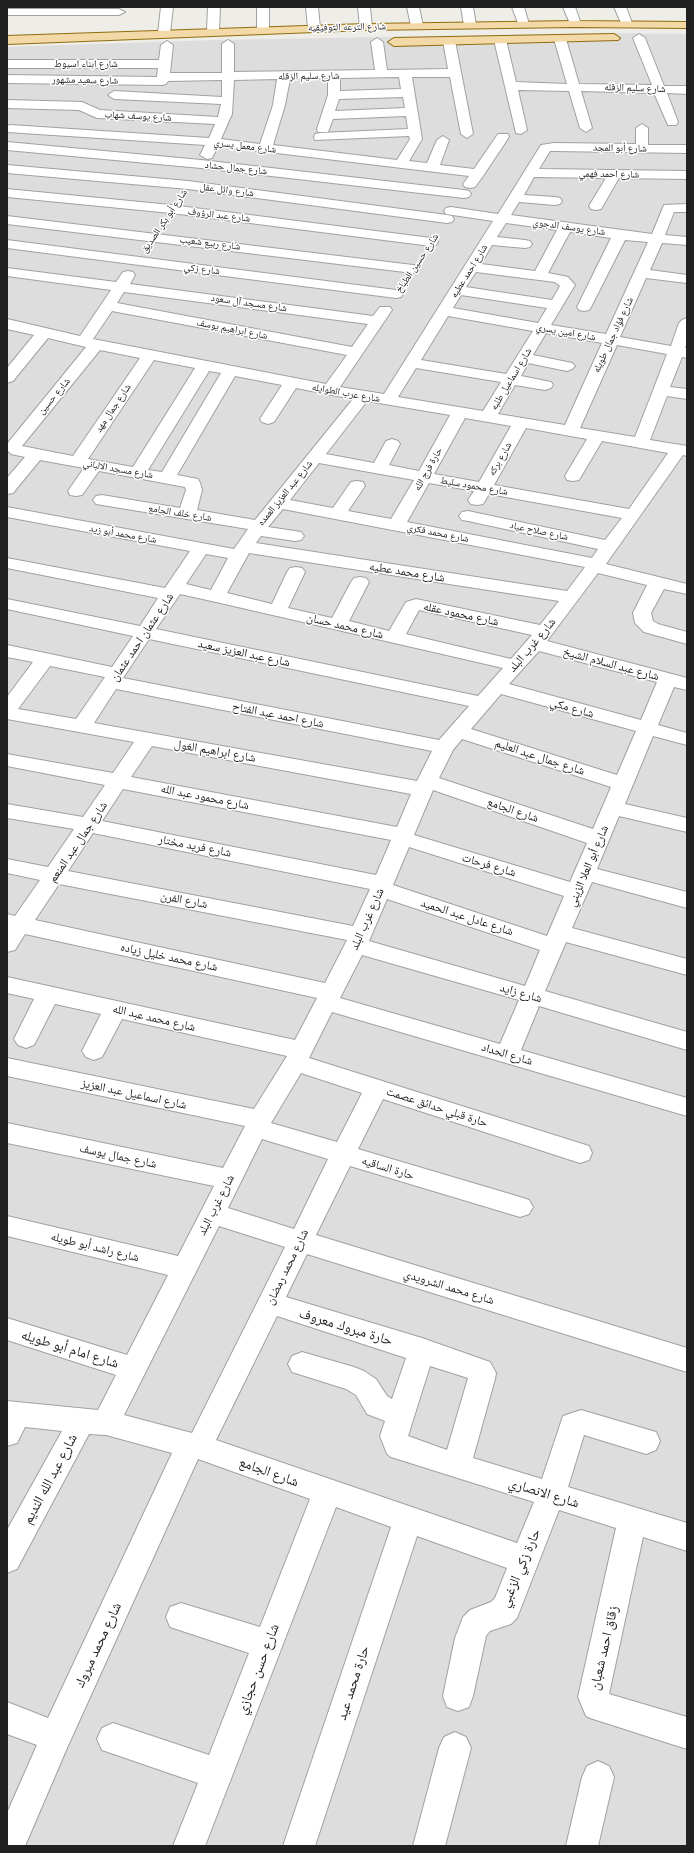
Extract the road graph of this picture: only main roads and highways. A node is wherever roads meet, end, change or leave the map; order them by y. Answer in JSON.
{"nodes":[{"id":1,"x":470,"y":25,"type":"junction"},
{"id":2,"x":687,"y":25,"type":"edge"},
{"id":3,"x":652,"y":38,"type":"dead end"},
{"id":4,"x":7,"y":40,"type":"edge"},
{"id":5,"x":472,"y":40,"type":"junction"},
{"id":6,"x":373,"y":42,"type":"road end"},
{"id":7,"x":243,"y":44,"type":"dead end"},
{"id":8,"x":7,"y":50,"type":"edge"}],
"edges":[{"from":1,"to":2,"type":"main road","name":"شارع الترعه التوفيقيه"},
{"from":1,"to":4,"type":"main road","name":"شارع الترعه التوفيقيه"},
{"from":1,"to":5,"type":"main road"},
{"from":3,"to":5,"type":"main road","name":"شارع الترعه التوفيقيه"},
{"from":5,"to":6,"type":"main road","name":"شارع الترعه التوفيقيه"},
{"from":7,"to":8,"type":"main road"}]}
